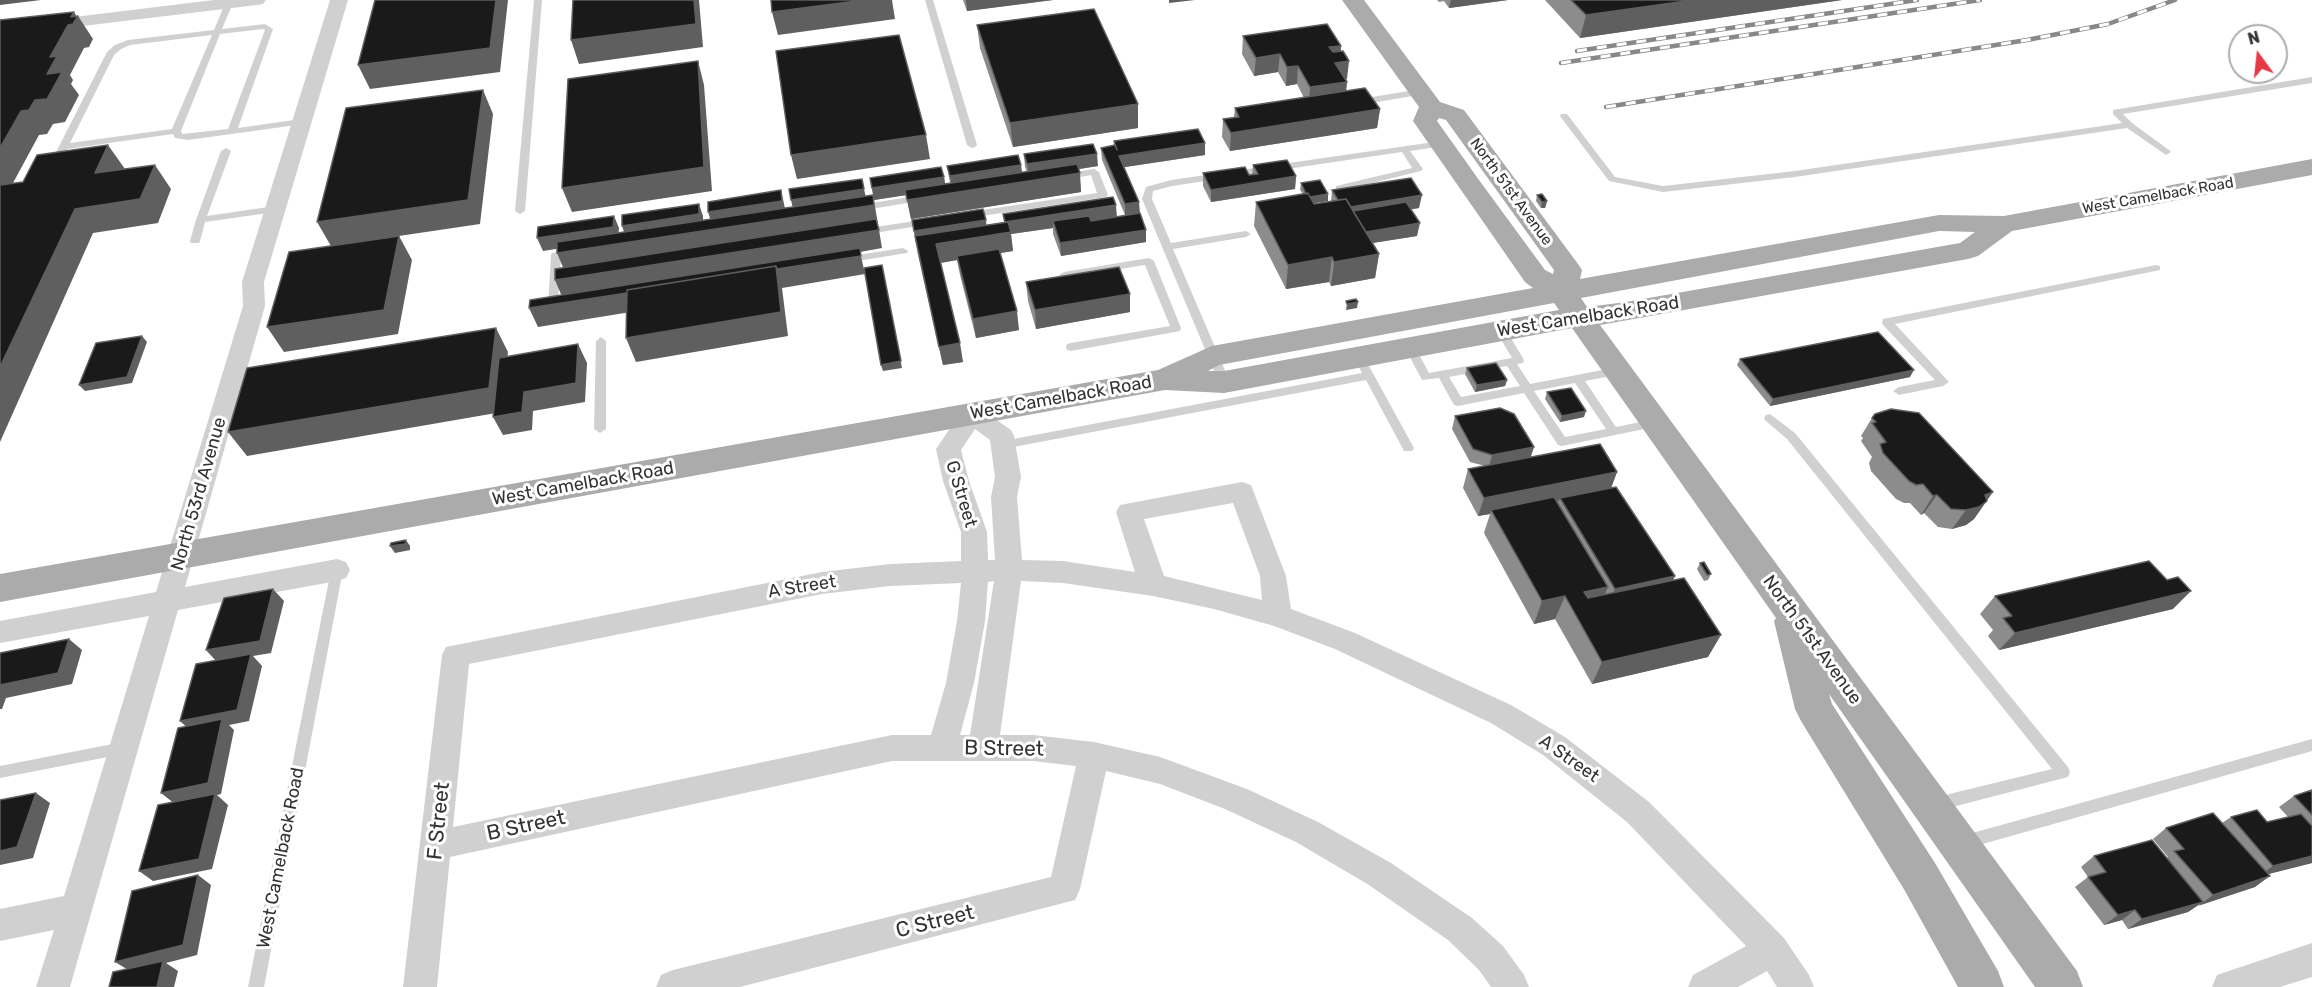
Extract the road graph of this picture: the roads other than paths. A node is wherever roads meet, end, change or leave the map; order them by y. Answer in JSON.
{"nodes":[{"id":1,"x":256,"y":0,"type":"edge"},
{"id":2,"x":339,"y":0,"type":"edge"},
{"id":3,"x":538,"y":0,"type":"edge"},
{"id":4,"x":929,"y":0,"type":"edge"},
{"id":5,"x":1353,"y":0,"type":"edge"},
{"id":6,"x":229,"y":3,"type":"junction"},
{"id":7,"x":0,"y":31,"type":"edge"},
{"id":8,"x":219,"y":31,"type":"junction"},
{"id":9,"x":2312,"y":80,"type":"edge"},
{"id":10,"x":1426,"y":100,"type":"junction"},
{"id":11,"x":1344,"y":104,"type":"edge"},
{"id":12,"x":1564,"y":116,"type":"dead end"},
{"id":13,"x":301,"y":122,"type":"junction"},
{"id":14,"x":2129,"y":125,"type":"junction"},
{"id":15,"x":176,"y":131,"type":"junction"},
{"id":16,"x":232,"y":131,"type":"junction"},
{"id":17,"x":1441,"y":144,"type":"junction"},
{"id":18,"x":972,"y":145,"type":"dead end"},
{"id":19,"x":64,"y":147,"type":"junction"},
{"id":20,"x":1405,"y":150,"type":"junction"},
{"id":21,"x":226,"y":151,"type":"dead end"},
{"id":22,"x":2166,"y":152,"type":"dead end"},
{"id":23,"x":56,"y":162,"type":"edge"},
{"id":24,"x":2312,"y":168,"type":"edge"},
{"id":25,"x":1049,"y":179,"type":"edge"},
{"id":26,"x":1339,"y":188,"type":"edge"},
{"id":27,"x":936,"y":196,"type":"edge"},
{"id":28,"x":275,"y":209,"type":"junction"},
{"id":29,"x":845,"y":210,"type":"edge"},
{"id":30,"x":520,"y":211,"type":"dead end"},
{"id":31,"x":954,"y":218,"type":"edge"},
{"id":32,"x":943,"y":219,"type":"edge"},
{"id":33,"x":201,"y":220,"type":"junction"},
{"id":34,"x":850,"y":234,"type":"edge"},
{"id":35,"x":1246,"y":234,"type":"dead end"},
{"id":36,"x":195,"y":241,"type":"dead end"},
{"id":37,"x":1167,"y":247,"type":"junction"},
{"id":38,"x":579,"y":251,"type":"edge"},
{"id":39,"x":903,"y":251,"type":"dead end"},
{"id":40,"x":833,"y":262,"type":"edge"},
{"id":41,"x":2156,"y":268,"type":"dead end"},
{"id":42,"x":1064,"y":275,"type":"edge"},
{"id":43,"x":566,"y":279,"type":"edge"},
{"id":44,"x":554,"y":281,"type":"junction"},
{"id":45,"x":576,"y":303,"type":"edge"},
{"id":46,"x":1570,"y":305,"type":"junction"},
{"id":47,"x":1501,"y":331,"type":"junction"},
{"id":48,"x":601,"y":341,"type":"dead end"},
{"id":49,"x":1071,"y":347,"type":"dead end"},
{"id":50,"x":1410,"y":348,"type":"junction"},
{"id":51,"x":1509,"y":362,"type":"junction"},
{"id":52,"x":1364,"y":367,"type":"junction"},
{"id":53,"x":1218,"y":369,"type":"junction"},
{"id":54,"x":1618,"y":371,"type":"junction"},
{"id":55,"x":1442,"y":374,"type":"junction"},
{"id":56,"x":1578,"y":379,"type":"junction"},
{"id":57,"x":1527,"y":390,"type":"junction"},
{"id":58,"x":1899,"y":391,"type":"dead end"},
{"id":59,"x":972,"y":415,"type":"junction"},
{"id":60,"x":1770,"y":418,"type":"dead end"},
{"id":61,"x":1656,"y":422,"type":"junction"},
{"id":62,"x":600,"y":429,"type":"dead end"},
{"id":63,"x":1613,"y":431,"type":"junction"},
{"id":64,"x":1004,"y":445,"type":"junction"},
{"id":65,"x":1408,"y":448,"type":"dead end"},
{"id":66,"x":181,"y":555,"type":"junction"},
{"id":67,"x":337,"y":570,"type":"joint"},
{"id":68,"x":1009,"y":570,"type":"junction"},
{"id":69,"x":975,"y":571,"type":"junction"},
{"id":70,"x":1153,"y":585,"type":"junction"},
{"id":71,"x":0,"y":588,"type":"edge"},
{"id":72,"x":167,"y":601,"type":"junction"},
{"id":73,"x":1789,"y":608,"type":"junction"},
{"id":74,"x":1278,"y":616,"type":"junction"},
{"id":75,"x":0,"y":632,"type":"edge"},
{"id":76,"x":456,"y":655,"type":"joint"},
{"id":77,"x":2312,"y":744,"type":"edge"},
{"id":78,"x":124,"y":747,"type":"junction"},
{"id":79,"x":942,"y":748,"type":"junction"},
{"id":80,"x":983,"y":748,"type":"junction"},
{"id":81,"x":1094,"y":755,"type":"junction"},
{"id":82,"x":0,"y":772,"type":"edge"},
{"id":83,"x":1931,"y":806,"type":"junction"},
{"id":84,"x":1958,"y":844,"type":"junction"},
{"id":85,"x":436,"y":845,"type":"junction"},
{"id":86,"x":76,"y":909,"type":"junction"},
{"id":87,"x":0,"y":926,"type":"edge"},
{"id":88,"x":1772,"y":950,"type":"junction"},
{"id":89,"x":2312,"y":960,"type":"edge"},
{"id":90,"x":2278,"y":980,"type":"edge"},
{"id":91,"x":53,"y":987,"type":"edge"},
{"id":92,"x":256,"y":987,"type":"edge"},
{"id":93,"x":420,"y":987,"type":"edge"},
{"id":94,"x":673,"y":987,"type":"edge"},
{"id":95,"x":1512,"y":987,"type":"edge"},
{"id":96,"x":1705,"y":987,"type":"edge"},
{"id":97,"x":1797,"y":987,"type":"edge"},
{"id":98,"x":1982,"y":987,"type":"edge"},
{"id":99,"x":2061,"y":987,"type":"edge"},
{"id":100,"x":2229,"y":987,"type":"edge"}],
"edges":[{"from":1,"to":6,"type":"street"},
{"from":2,"to":13,"type":"street","name":"North 53rd Avenue"},
{"from":3,"to":30,"type":"lane"},
{"from":4,"to":18,"type":"lane"},
{"from":5,"to":10,"type":"main road","name":"North 51st Avenue"},
{"from":6,"to":7,"type":"street"},
{"from":6,"to":8,"type":"lane"},
{"from":8,"to":15,"type":"lane"},
{"from":8,"to":16,"type":"lane"},
{"from":8,"to":19,"type":"lane"},
{"from":9,"to":14,"type":"lane"},
{"from":10,"to":11,"type":"lane"},
{"from":10,"to":17,"type":"main road","name":"North 51st Avenue"},
{"from":10,"to":46,"type":"main road","name":"North 51st Avenue"},
{"from":12,"to":14,"type":"lane"},
{"from":13,"to":16,"type":"lane"},
{"from":13,"to":28,"type":"street","name":"North 53rd Avenue"},
{"from":14,"to":22,"type":"lane"},
{"from":15,"to":16,"type":"lane"},
{"from":15,"to":19,"type":"lane"},
{"from":17,"to":20,"type":"lane"},
{"from":17,"to":46,"type":"main road","name":"North 51st Avenue"},
{"from":19,"to":23,"type":"lane"},
{"from":20,"to":26,"type":"lane"},
{"from":20,"to":37,"type":"lane"},
{"from":21,"to":33,"type":"lane"},
{"from":24,"to":46,"type":"main road","name":"West Camelback Road"},
{"from":25,"to":31,"type":"lane"},
{"from":27,"to":29,"type":"lane"},
{"from":28,"to":33,"type":"lane"},
{"from":28,"to":66,"type":"street","name":"North 53rd Avenue"},
{"from":32,"to":34,"type":"lane"},
{"from":33,"to":36,"type":"lane"},
{"from":35,"to":37,"type":"lane"},
{"from":37,"to":53,"type":"lane"},
{"from":38,"to":44,"type":"lane"},
{"from":39,"to":40,"type":"lane"},
{"from":41,"to":58,"type":"lane"},
{"from":42,"to":49,"type":"lane"},
{"from":43,"to":44,"type":"lane"},
{"from":44,"to":45,"type":"lane"},
{"from":46,"to":47,"type":"main road","name":"West Camelback Road"},
{"from":46,"to":53,"type":"main road","name":"West Camelback Road"},
{"from":46,"to":54,"type":"main road","name":"North 51st Avenue"},
{"from":47,"to":50,"type":"main road","name":"West Camelback Road"},
{"from":47,"to":51,"type":"lane"},
{"from":48,"to":62,"type":"lane"},
{"from":50,"to":52,"type":"main road","name":"West Camelback Road"},
{"from":50,"to":55,"type":"lane"},
{"from":51,"to":55,"type":"lane"},
{"from":51,"to":57,"type":"lane"},
{"from":52,"to":53,"type":"main road","name":"West Camelback Road"},
{"from":52,"to":64,"type":"lane"},
{"from":52,"to":65,"type":"lane"},
{"from":53,"to":59,"type":"main road","name":"West Camelback Road"},
{"from":54,"to":56,"type":"lane"},
{"from":54,"to":61,"type":"main road","name":"North 51st Avenue"},
{"from":55,"to":57,"type":"lane"},
{"from":56,"to":57,"type":"lane"},
{"from":56,"to":63,"type":"lane"},
{"from":57,"to":63,"type":"lane"},
{"from":59,"to":64,"type":"street"},
{"from":59,"to":66,"type":"main road","name":"West Camelback Road"},
{"from":59,"to":69,"type":"street","name":"G Street"},
{"from":60,"to":83,"type":"lane"},
{"from":61,"to":63,"type":"lane"},
{"from":61,"to":73,"type":"main road","name":"North 51st Avenue"},
{"from":64,"to":68,"type":"street","name":"G Street"},
{"from":66,"to":71,"type":"main road","name":"West Camelback Road"},
{"from":66,"to":72,"type":"street","name":"North 53rd Avenue"},
{"from":67,"to":72,"type":"street","name":"West Camelback Road"},
{"from":67,"to":92,"type":"lane","name":"West Camelback Road"},
{"from":68,"to":69,"type":"street","name":"A Street"},
{"from":68,"to":70,"type":"street","name":"A Street"},
{"from":68,"to":80,"type":"street","name":"G Street"},
{"from":69,"to":76,"type":"street","name":"A Street"},
{"from":69,"to":79,"type":"street","name":"G Street"},
{"from":70,"to":74,"type":"street","name":"A Street"},
{"from":70,"to":74,"type":"street"},
{"from":72,"to":75,"type":"street","name":"West Camelback Road"},
{"from":72,"to":78,"type":"street","name":"North 53rd Avenue"},
{"from":73,"to":83,"type":"main road","name":"North 51st Avenue"},
{"from":73,"to":98,"type":"main road"},
{"from":74,"to":88,"type":"street","name":"A Street"},
{"from":76,"to":85,"type":"street","name":"F Street"},
{"from":77,"to":84,"type":"lane"},
{"from":78,"to":82,"type":"lane"},
{"from":78,"to":86,"type":"street","name":"North 53rd Avenue"},
{"from":79,"to":80,"type":"street","name":"B Street"},
{"from":79,"to":85,"type":"street","name":"B Street"},
{"from":80,"to":81,"type":"street","name":"B Street"},
{"from":81,"to":94,"type":"street","name":"C Street"},
{"from":81,"to":95,"type":"street","name":"B Street"},
{"from":83,"to":84,"type":"main road","name":"North 51st Avenue"},
{"from":84,"to":99,"type":"main road","name":"North 51st Avenue"},
{"from":85,"to":93,"type":"street","name":"F Street"},
{"from":86,"to":87,"type":"street"},
{"from":86,"to":91,"type":"street","name":"North 53rd Avenue"},
{"from":88,"to":96,"type":"street"},
{"from":88,"to":97,"type":"street","name":"A Street"},
{"from":89,"to":90,"type":"street"},
{"from":90,"to":100,"type":"street"}]}
